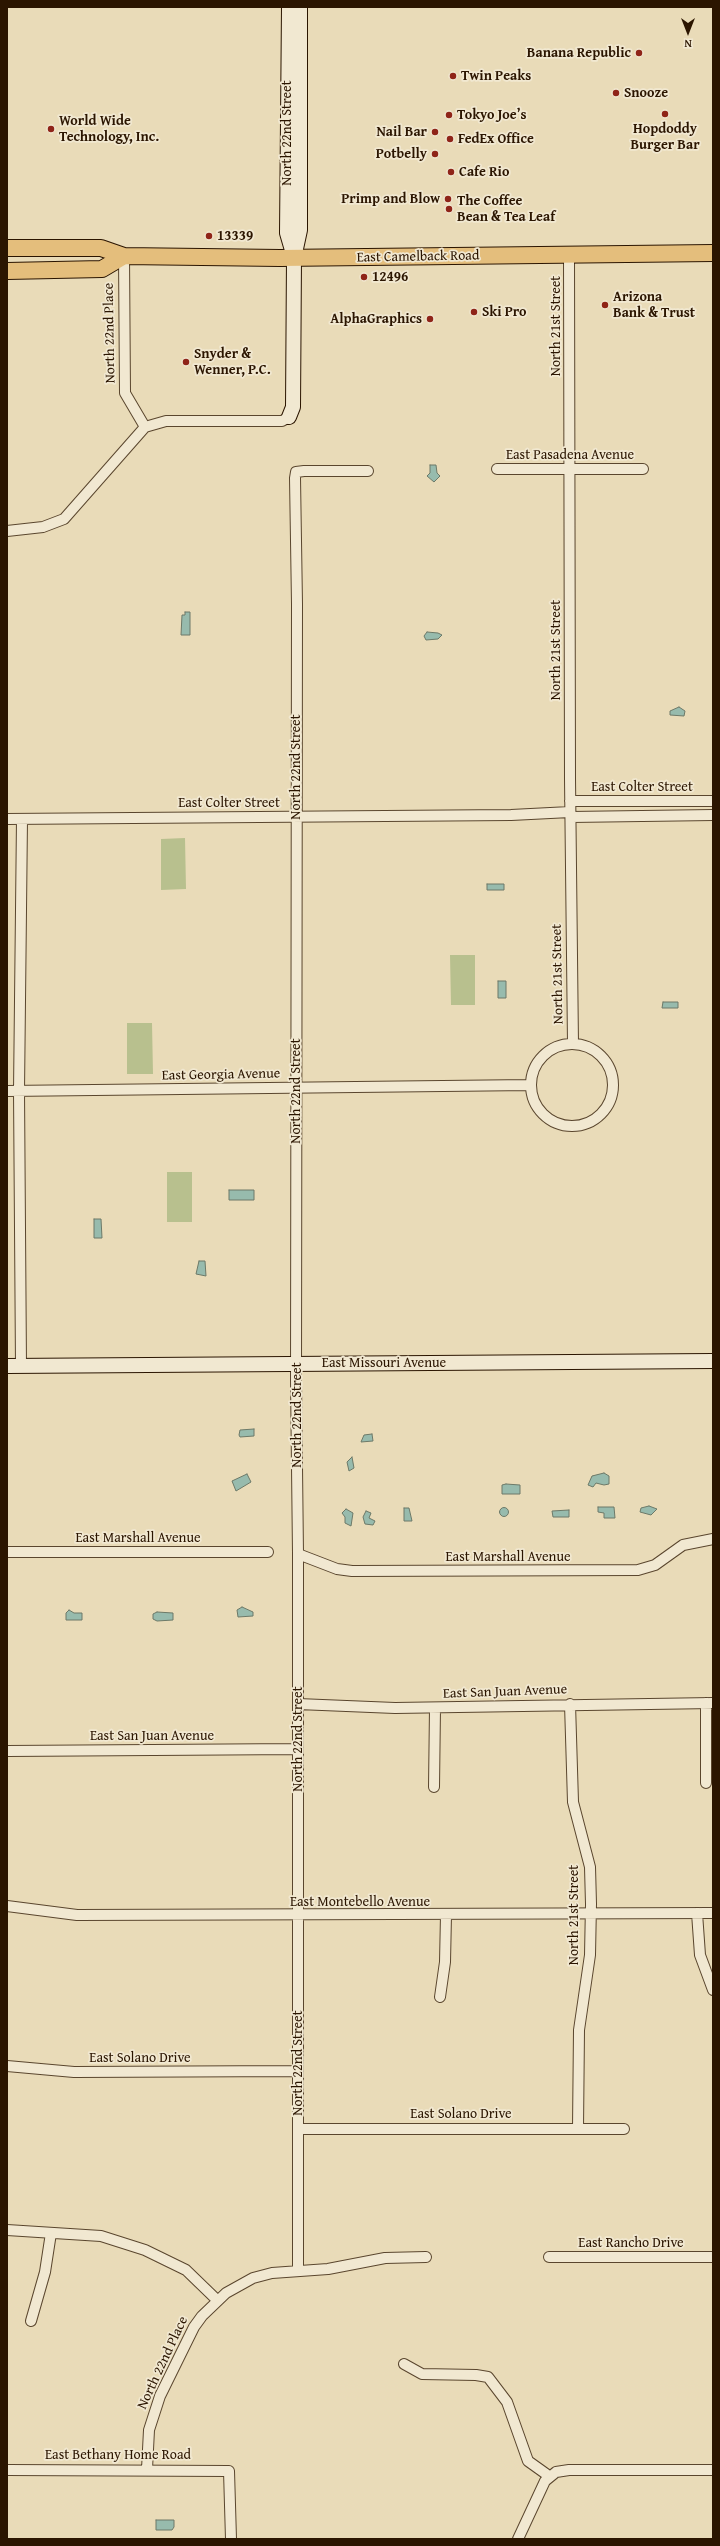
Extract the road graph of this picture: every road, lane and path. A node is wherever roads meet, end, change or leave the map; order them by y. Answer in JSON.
{"nodes":[{"id":1,"x":288,"y":7,"type":"edge"},
{"id":2,"x":300,"y":7,"type":"edge"},
{"id":3,"x":294,"y":157,"type":"junction"},
{"id":4,"x":7,"y":248,"type":"edge"},
{"id":5,"x":713,"y":253,"type":"edge"},
{"id":6,"x":124,"y":256,"type":"junction"},
{"id":7,"x":569,"y":256,"type":"junction"},
{"id":8,"x":294,"y":258,"type":"junction"},
{"id":9,"x":7,"y":271,"type":"edge"},
{"id":10,"x":290,"y":417,"type":"joint"},
{"id":11,"x":145,"y":427,"type":"junction"},
{"id":12,"x":497,"y":469,"type":"dead end"},
{"id":13,"x":570,"y":469,"type":"junction"},
{"id":14,"x":642,"y":469,"type":"dead end"},
{"id":15,"x":368,"y":471,"type":"dead end"},
{"id":16,"x":7,"y":531,"type":"edge"},
{"id":17,"x":570,"y":801,"type":"junction"},
{"id":18,"x":713,"y":801,"type":"edge"},
{"id":19,"x":570,"y":814,"type":"junction"},
{"id":20,"x":713,"y":815,"type":"edge"},
{"id":21,"x":296,"y":816,"type":"junction"},
{"id":22,"x":7,"y":818,"type":"edge"},
{"id":23,"x":22,"y":818,"type":"junction"},
{"id":24,"x":573,"y":1044,"type":"junction"},
{"id":25,"x":530,"y":1086,"type":"junction"},
{"id":26,"x":297,"y":1088,"type":"junction"},
{"id":27,"x":7,"y":1091,"type":"edge"},
{"id":28,"x":19,"y":1091,"type":"junction"},
{"id":29,"x":713,"y":1361,"type":"edge"},
{"id":30,"x":296,"y":1363,"type":"junction"},
{"id":31,"x":7,"y":1366,"type":"edge"},
{"id":32,"x":21,"y":1366,"type":"junction"},
{"id":33,"x":713,"y":1539,"type":"edge"},
{"id":34,"x":7,"y":1552,"type":"edge"},
{"id":35,"x":268,"y":1552,"type":"dead end"},
{"id":36,"x":298,"y":1554,"type":"junction"},
{"id":37,"x":710,"y":1703,"type":"edge"},
{"id":38,"x":298,"y":1704,"type":"junction"},
{"id":39,"x":570,"y":1704,"type":"junction"},
{"id":40,"x":435,"y":1708,"type":"junction"},
{"id":41,"x":298,"y":1749,"type":"junction"},
{"id":42,"x":7,"y":1751,"type":"edge"},
{"id":43,"x":706,"y":1783,"type":"dead end"},
{"id":44,"x":434,"y":1786,"type":"dead end"},
{"id":45,"x":7,"y":1906,"type":"edge"},
{"id":46,"x":697,"y":1913,"type":"junction"},
{"id":47,"x":713,"y":1913,"type":"edge"},
{"id":48,"x":591,"y":1914,"type":"junction"},
{"id":49,"x":446,"y":1915,"type":"junction"},
{"id":50,"x":298,"y":1916,"type":"junction"},
{"id":51,"x":713,"y":1990,"type":"edge"},
{"id":52,"x":440,"y":1997,"type":"dead end"},
{"id":53,"x":7,"y":2066,"type":"edge"},
{"id":54,"x":298,"y":2071,"type":"junction"},
{"id":55,"x":578,"y":2128,"type":"junction"},
{"id":56,"x":624,"y":2129,"type":"dead end"},
{"id":57,"x":298,"y":2130,"type":"junction"},
{"id":58,"x":7,"y":2230,"type":"edge"},
{"id":59,"x":51,"y":2233,"type":"junction"},
{"id":60,"x":713,"y":2257,"type":"edge"},
{"id":61,"x":426,"y":2258,"type":"dead end"},
{"id":62,"x":549,"y":2258,"type":"dead end"},
{"id":63,"x":298,"y":2271,"type":"junction"},
{"id":64,"x":217,"y":2300,"type":"junction"},
{"id":65,"x":31,"y":2321,"type":"dead end"},
{"id":66,"x":404,"y":2364,"type":"dead end"},
{"id":67,"x":147,"y":2469,"type":"junction"},
{"id":68,"x":7,"y":2470,"type":"edge"},
{"id":69,"x":713,"y":2470,"type":"edge"},
{"id":70,"x":549,"y":2476,"type":"junction"},
{"id":71,"x":231,"y":2539,"type":"edge"},
{"id":72,"x":518,"y":2539,"type":"edge"}],
"edges":[{"from":1,"to":3,"type":"street","name":"North 22nd Street"},
{"from":2,"to":3,"type":"street","name":"North 22nd Street"},
{"from":3,"to":8,"type":"street","name":"North 22nd Street"},
{"from":4,"to":6,"type":"main road","name":"East Camelback Road"},
{"from":5,"to":7,"type":"main road","name":"East Camelback Road"},
{"from":6,"to":8,"type":"main road","name":"East Camelback Road"},
{"from":6,"to":9,"type":"main road"},
{"from":6,"to":11,"type":"street","name":"North 22nd Place"},
{"from":7,"to":8,"type":"main road","name":"East Camelback Road"},
{"from":7,"to":13,"type":"street","name":"North 21st Street"},
{"from":8,"to":10,"type":"street","name":"North 22nd Street"},
{"from":10,"to":11,"type":"street"},
{"from":11,"to":16,"type":"street"},
{"from":12,"to":13,"type":"street","name":"East Pasadena Avenue"},
{"from":13,"to":14,"type":"street","name":"East Pasadena Avenue"},
{"from":13,"to":17,"type":"street","name":"North 21st Street"},
{"from":15,"to":21,"type":"street","name":"North 22nd Street"},
{"from":17,"to":18,"type":"street","name":"East Colter Street"},
{"from":17,"to":19,"type":"street","name":"North 21st Street"},
{"from":19,"to":20,"type":"street","name":"East Colter Street"},
{"from":19,"to":21,"type":"street","name":"East Colter Street"},
{"from":19,"to":24,"type":"street","name":"North 21st Street"},
{"from":21,"to":23,"type":"street","name":"East Colter Street"},
{"from":21,"to":26,"type":"street","name":"North 22nd Street"},
{"from":22,"to":23,"type":"street","name":"East Colter Street"},
{"from":23,"to":28,"type":"street"},
{"from":24,"to":25,"type":"street"},
{"from":24,"to":25,"type":"street"},
{"from":25,"to":26,"type":"street","name":"East Georgia Avenue"},
{"from":26,"to":28,"type":"street","name":"East Georgia Avenue"},
{"from":26,"to":30,"type":"street","name":"North 22nd Street"},
{"from":27,"to":28,"type":"street","name":"East Georgia Avenue"},
{"from":28,"to":32,"type":"street"},
{"from":29,"to":30,"type":"street","name":"East Missouri Avenue"},
{"from":30,"to":32,"type":"street","name":"East Missouri Avenue"},
{"from":30,"to":36,"type":"street","name":"North 22nd Street"},
{"from":31,"to":32,"type":"street","name":"East Missouri Avenue"},
{"from":33,"to":36,"type":"street","name":"East Marshall Avenue"},
{"from":34,"to":35,"type":"street","name":"East Marshall Avenue"},
{"from":36,"to":38,"type":"street","name":"North 22nd Street"},
{"from":37,"to":39,"type":"street","name":"East San Juan Avenue"},
{"from":37,"to":43,"type":"street"},
{"from":38,"to":40,"type":"street","name":"East San Juan Avenue"},
{"from":38,"to":41,"type":"street","name":"North 22nd Street"},
{"from":39,"to":40,"type":"street","name":"East San Juan Avenue"},
{"from":39,"to":48,"type":"street","name":"North 21st Street"},
{"from":40,"to":44,"type":"street"},
{"from":41,"to":42,"type":"street","name":"East San Juan Avenue"},
{"from":41,"to":50,"type":"street","name":"North 22nd Street"},
{"from":45,"to":50,"type":"street","name":"East Montebello Avenue"},
{"from":46,"to":47,"type":"street","name":"East Montebello Avenue"},
{"from":46,"to":48,"type":"street","name":"East Montebello Avenue"},
{"from":46,"to":51,"type":"street"},
{"from":48,"to":49,"type":"street","name":"East Montebello Avenue"},
{"from":48,"to":55,"type":"street","name":"North 21st Street"},
{"from":49,"to":50,"type":"street","name":"East Montebello Avenue"},
{"from":49,"to":52,"type":"street"},
{"from":50,"to":54,"type":"street","name":"North 22nd Street"},
{"from":53,"to":54,"type":"street","name":"East Solano Drive"},
{"from":54,"to":57,"type":"street","name":"North 22nd Street"},
{"from":55,"to":56,"type":"street","name":"East Solano Drive"},
{"from":55,"to":57,"type":"street","name":"East Solano Drive"},
{"from":57,"to":63,"type":"street","name":"North 22nd Street"},
{"from":58,"to":59,"type":"street"},
{"from":59,"to":64,"type":"street"},
{"from":59,"to":65,"type":"street"},
{"from":60,"to":62,"type":"street","name":"East Rancho Drive"},
{"from":61,"to":63,"type":"street"},
{"from":63,"to":64,"type":"street"},
{"from":64,"to":67,"type":"street","name":"North 22nd Place"},
{"from":66,"to":70,"type":"street"},
{"from":67,"to":68,"type":"street","name":"East Bethany Home Road"},
{"from":67,"to":71,"type":"street","name":"East Bethany Home Road"},
{"from":69,"to":70,"type":"street"},
{"from":70,"to":72,"type":"street"}]}
